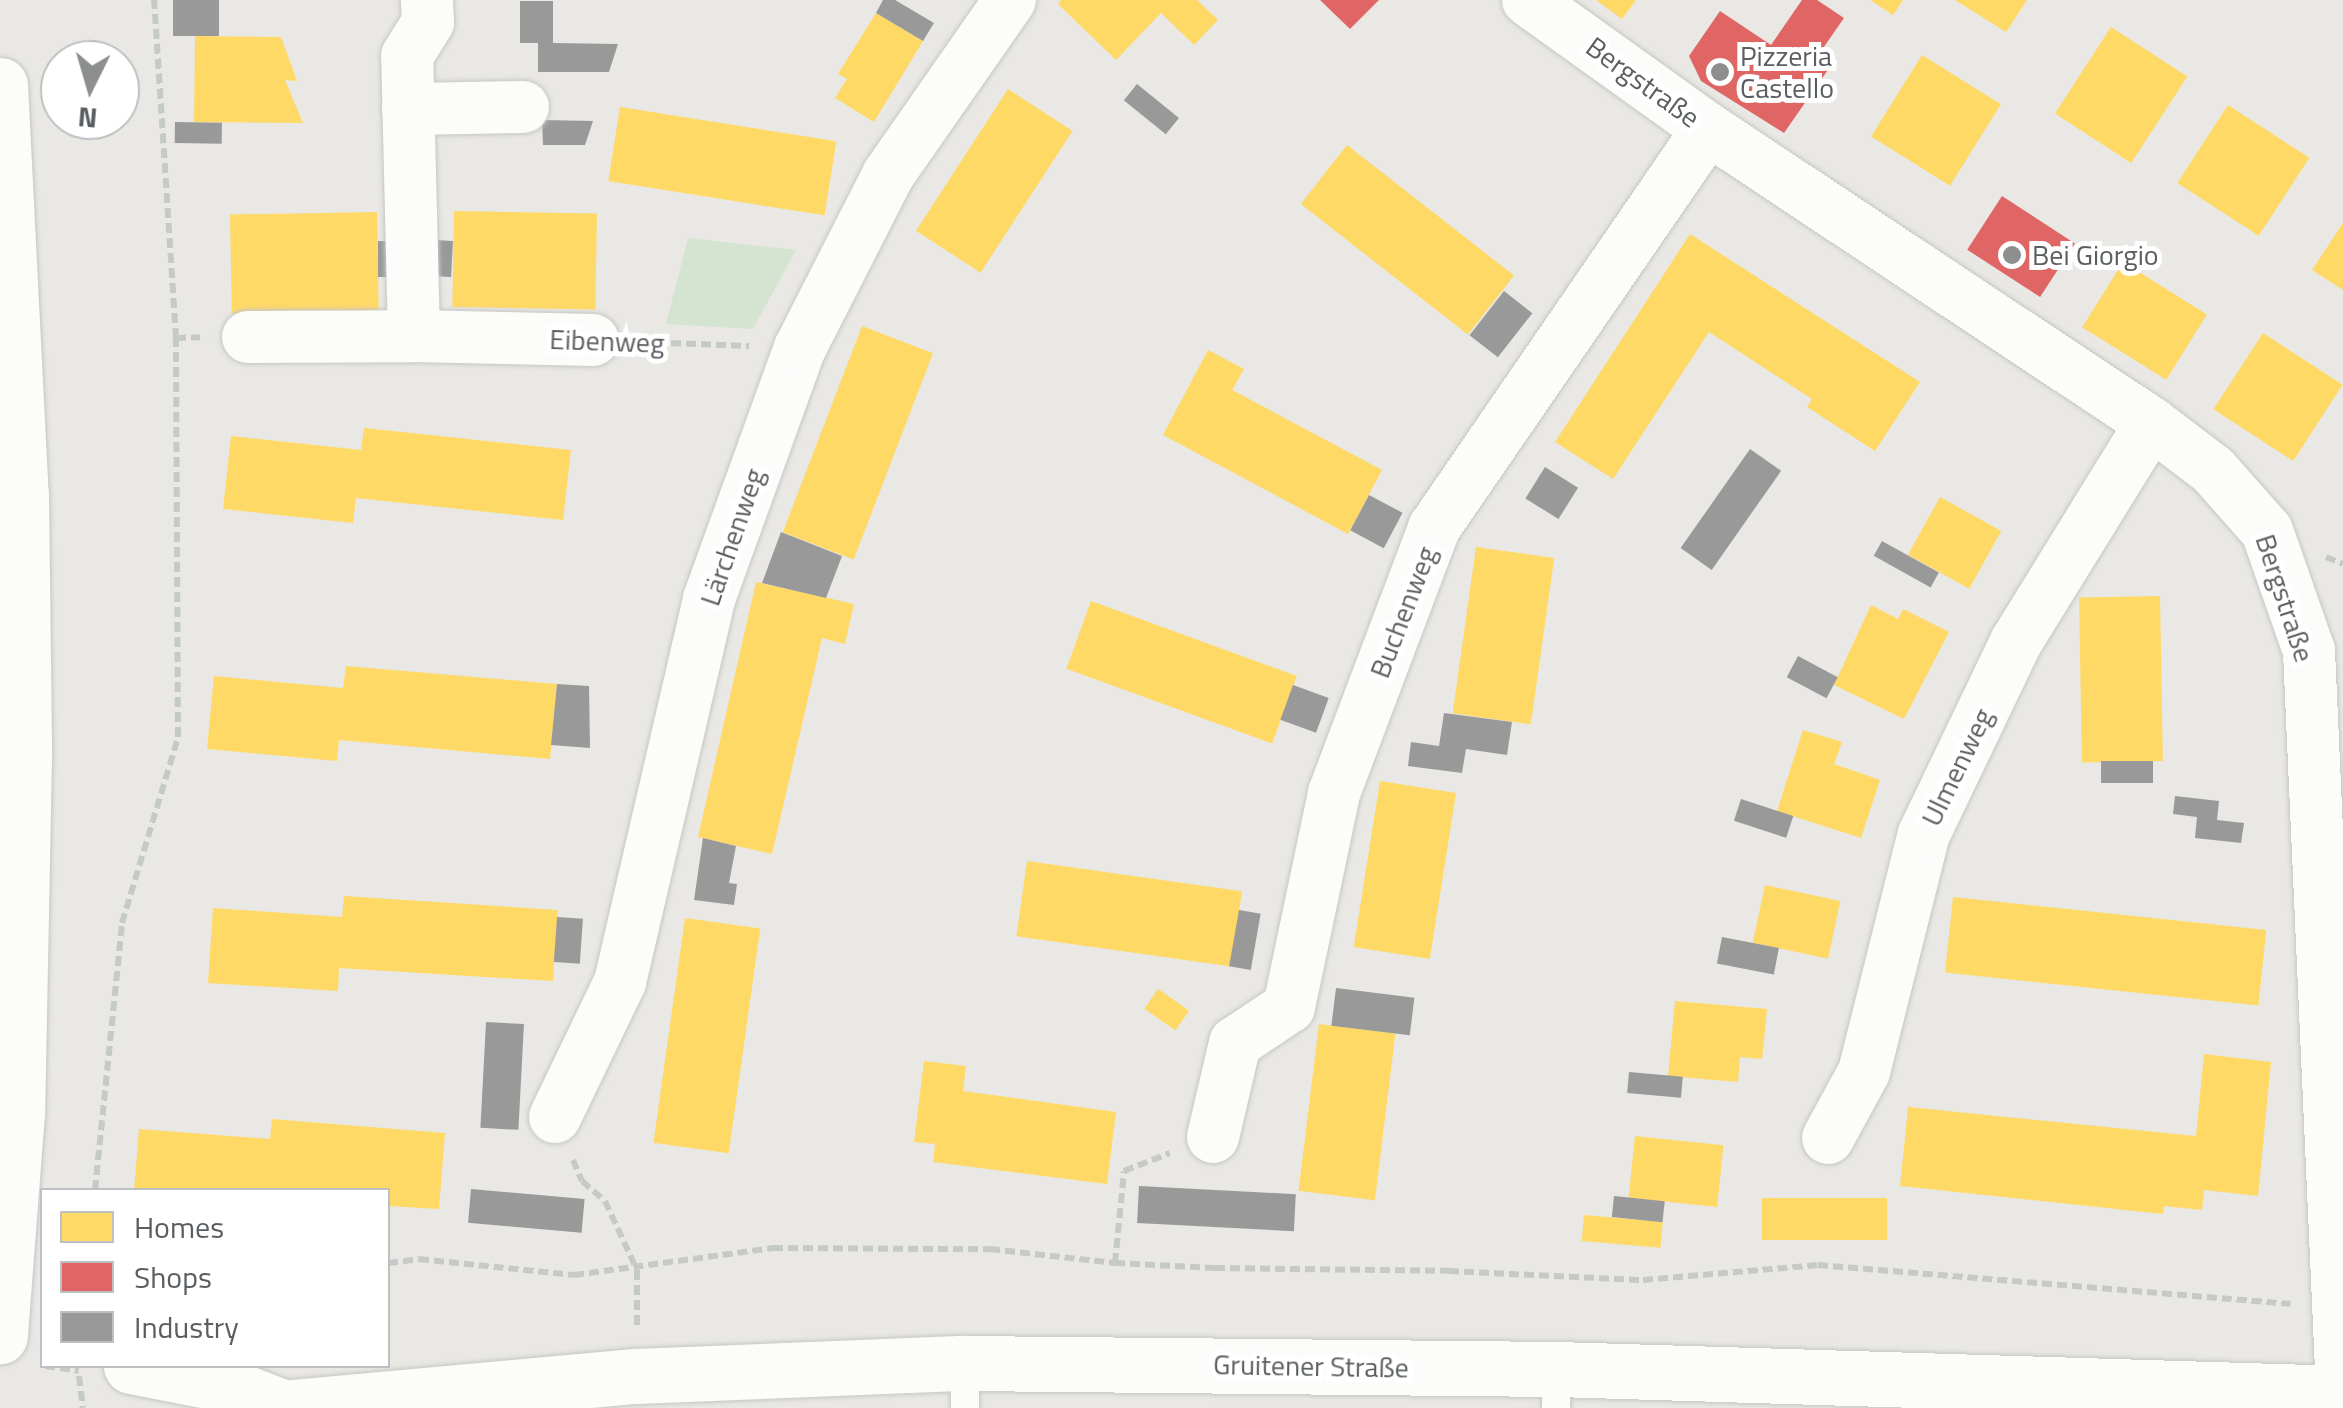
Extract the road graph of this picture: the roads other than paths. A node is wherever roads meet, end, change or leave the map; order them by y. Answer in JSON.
{"nodes":[{"id":1,"x":428,"y":0,"type":"edge"},
{"id":2,"x":1010,"y":0,"type":"edge"},
{"id":3,"x":1528,"y":0,"type":"edge"},
{"id":4,"x":0,"y":85,"type":"edge"},
{"id":5,"x":523,"y":107,"type":"dead end"},
{"id":6,"x":408,"y":109,"type":"junction"},
{"id":7,"x":1708,"y":129,"type":"junction"},
{"id":8,"x":248,"y":336,"type":"dead end"},
{"id":9,"x":414,"y":336,"type":"junction"},
{"id":10,"x":593,"y":340,"type":"road end"},
{"id":11,"x":2151,"y":423,"type":"junction"},
{"id":12,"x":555,"y":1117,"type":"road end"},
{"id":13,"x":1213,"y":1137,"type":"dead end"},
{"id":14,"x":1828,"y":1138,"type":"dead end"},
{"id":15,"x":25,"y":1280,"type":"edge"},
{"id":16,"x":0,"y":1336,"type":"edge"},
{"id":17,"x":142,"y":1368,"type":"edge"},
{"id":18,"x":965,"y":1386,"type":"edge"},
{"id":19,"x":1557,"y":1388,"type":"edge"},
{"id":20,"x":2342,"y":1393,"type":"edge"},
{"id":21,"x":284,"y":1408,"type":"edge"}],
"edges":[{"from":1,"to":6,"type":"street"},
{"from":2,"to":12,"type":"street","name":"Lärchenweg"},
{"from":3,"to":7,"type":"street","name":"Bergstraße"},
{"from":4,"to":15,"type":"main road"},
{"from":5,"to":6,"type":"street"},
{"from":6,"to":9,"type":"street"},
{"from":7,"to":11,"type":"street","name":"Bergstraße"},
{"from":7,"to":13,"type":"street","name":"Buchenweg"},
{"from":8,"to":9,"type":"street","name":"Eibenweg"},
{"from":9,"to":10,"type":"street","name":"Eibenweg"},
{"from":11,"to":14,"type":"street","name":"Ulmenweg"},
{"from":11,"to":20,"type":"street","name":"Bergstraße"},
{"from":15,"to":16,"type":"main road"},
{"from":17,"to":21,"type":"main road"},
{"from":18,"to":19,"type":"main road","name":"Gruitener Straße"},
{"from":18,"to":21,"type":"main road","name":"Gruitener Straße"},
{"from":19,"to":20,"type":"main road","name":"Gruitener Straße"}]}
